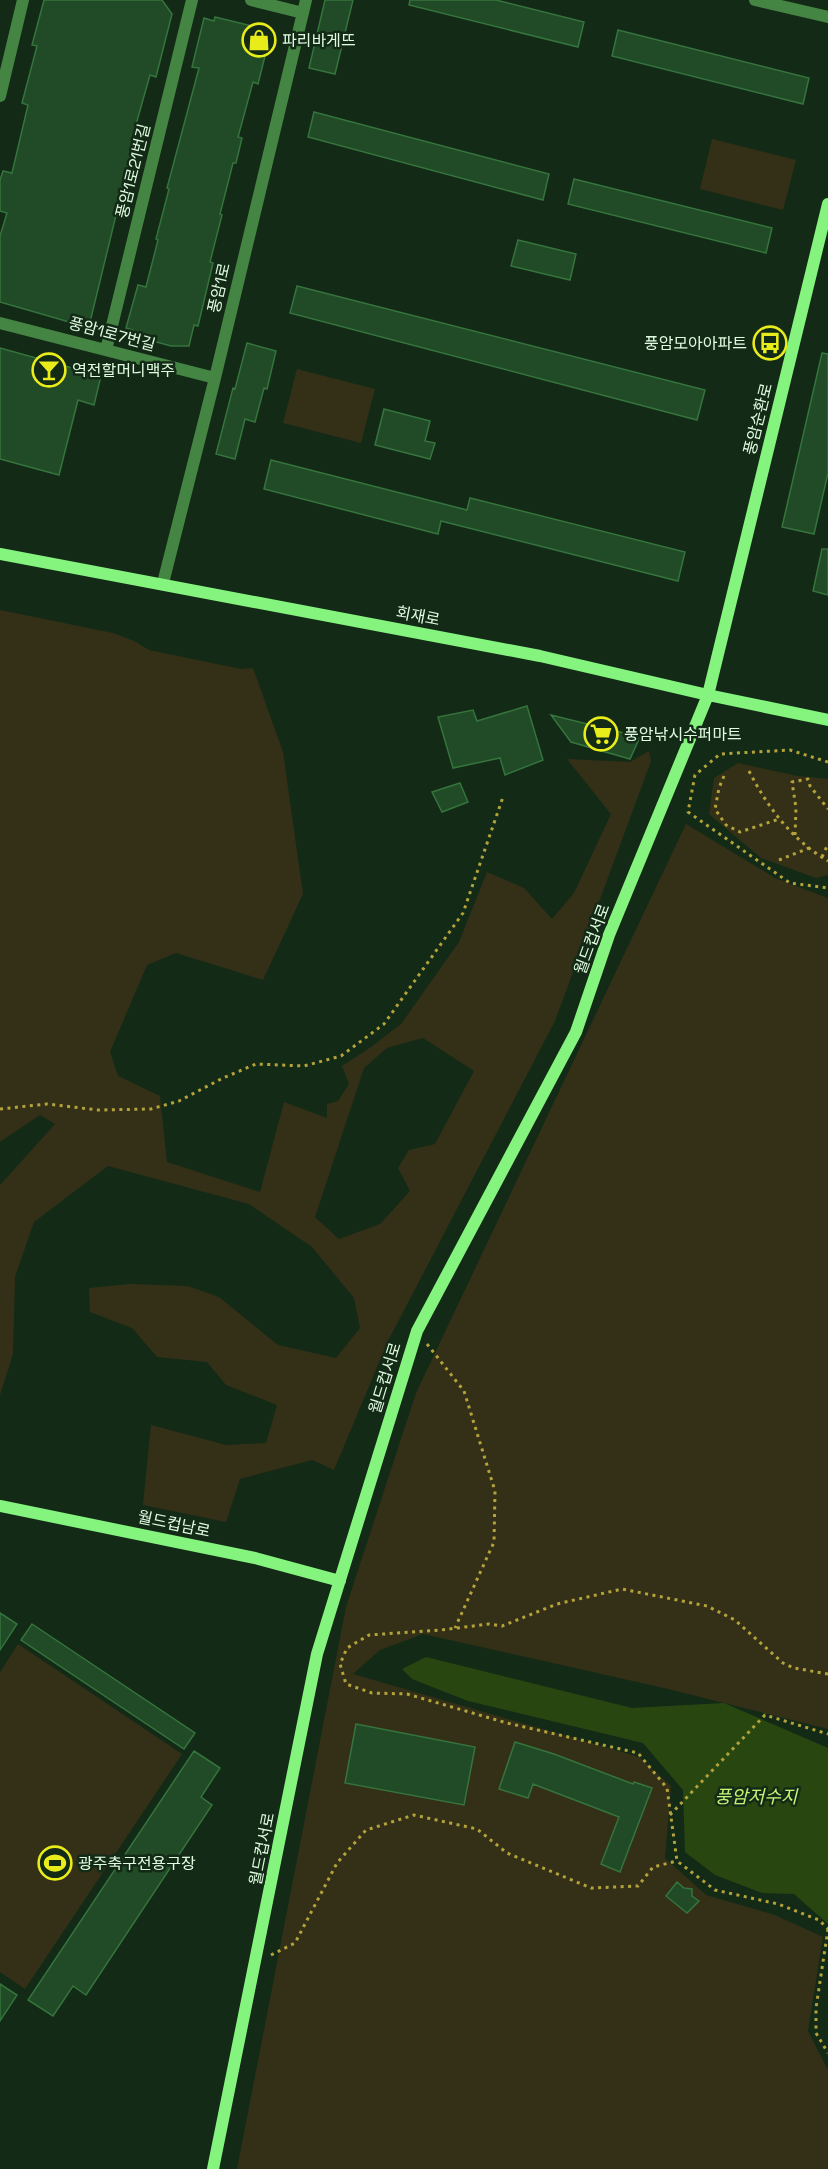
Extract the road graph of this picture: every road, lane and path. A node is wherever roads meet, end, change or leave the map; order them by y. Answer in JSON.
{"nodes":[{"id":1,"x":23,"y":0,"type":"edge"},
{"id":2,"x":192,"y":0,"type":"edge"},
{"id":3,"x":251,"y":0,"type":"edge"},
{"id":4,"x":755,"y":0,"type":"edge"},
{"id":5,"x":305,"y":6,"type":"edge"},
{"id":6,"x":828,"y":17,"type":"edge"},
{"id":7,"x":0,"y":96,"type":"edge"},
{"id":8,"x":828,"y":204,"type":"edge"},
{"id":9,"x":0,"y":323,"type":"edge"},
{"id":10,"x":106,"y":350,"type":"junction"},
{"id":11,"x":215,"y":378,"type":"junction"},
{"id":12,"x":0,"y":554,"type":"edge"},
{"id":13,"x":163,"y":583,"type":"junction"},
{"id":14,"x":722,"y":642,"type":"joint"},
{"id":15,"x":708,"y":695,"type":"junction"},
{"id":16,"x":828,"y":720,"type":"edge"},
{"id":17,"x":828,"y":762,"type":"edge"},
{"id":18,"x":749,"y":771,"type":"dead end"},
{"id":19,"x":724,"y":776,"type":"dead end"},
{"id":20,"x":503,"y":797,"type":"dead end"},
{"id":21,"x":828,"y":809,"type":"edge"},
{"id":22,"x":779,"y":819,"type":"junction"},
{"id":23,"x":795,"y":836,"type":"junction"},
{"id":24,"x":828,"y":844,"type":"edge"},
{"id":25,"x":809,"y":848,"type":"junction"},
{"id":26,"x":822,"y":857,"type":"junction"},
{"id":27,"x":779,"y":860,"type":"dead end"},
{"id":28,"x":828,"y":861,"type":"edge"},
{"id":29,"x":828,"y":888,"type":"edge"},
{"id":30,"x":0,"y":1109,"type":"edge"},
{"id":31,"x":417,"y":1331,"type":"junction"},
{"id":32,"x":0,"y":1506,"type":"edge"},
{"id":33,"x":340,"y":1581,"type":"junction"},
{"id":34,"x":455,"y":1628,"type":"junction"},
{"id":35,"x":828,"y":1674,"type":"edge"},
{"id":36,"x":828,"y":1734,"type":"edge"},
{"id":37,"x":670,"y":1815,"type":"junction"},
{"id":38,"x":677,"y":1861,"type":"junction"},
{"id":39,"x":828,"y":1929,"type":"edge"},
{"id":40,"x":256,"y":1962,"type":"junction"},
{"id":41,"x":828,"y":2053,"type":"edge"},
{"id":42,"x":213,"y":2169,"type":"edge"}],
"edges":[{"from":1,"to":7,"type":"street"},
{"from":2,"to":10,"type":"street","name":"풍암1로21번길"},
{"from":3,"to":5,"type":"street"},
{"from":4,"to":6,"type":"street"},
{"from":5,"to":11,"type":"street","name":"풍암1로"},
{"from":8,"to":14,"type":"street","name":"풍암순환로"},
{"from":9,"to":10,"type":"street","name":"풍암1로7번길"},
{"from":10,"to":11,"type":"street","name":"풍암1로7번길"},
{"from":11,"to":13,"type":"street","name":"풍암1로"},
{"from":12,"to":13,"type":"street","name":"회재로"},
{"from":13,"to":15,"type":"street","name":"회재로"},
{"from":14,"to":15,"type":"street","name":"월드컵서로"},
{"from":15,"to":16,"type":"street","name":"회재로"},
{"from":15,"to":31,"type":"street","name":"월드컵서로"},
{"from":17,"to":29,"type":"path"},
{"from":18,"to":22,"type":"path"},
{"from":19,"to":22,"type":"path"},
{"from":20,"to":30,"type":"path"},
{"from":21,"to":23,"type":"path"},
{"from":22,"to":23,"type":"path"},
{"from":23,"to":25,"type":"path"},
{"from":24,"to":26,"type":"path"},
{"from":25,"to":26,"type":"path"},
{"from":25,"to":27,"type":"path"},
{"from":26,"to":28,"type":"path"},
{"from":31,"to":33,"type":"street","name":"월드컵서로"},
{"from":31,"to":34,"type":"path"},
{"from":32,"to":33,"type":"street","name":"월드컵남로"},
{"from":33,"to":40,"type":"street","name":"월드컵서로"},
{"from":34,"to":35,"type":"path"},
{"from":34,"to":37,"type":"path"},
{"from":36,"to":37,"type":"path"},
{"from":37,"to":38,"type":"path"},
{"from":38,"to":39,"type":"path"},
{"from":38,"to":40,"type":"path"},
{"from":39,"to":41,"type":"path"},
{"from":40,"to":42,"type":"street","name":"월드컵서로"}]}
